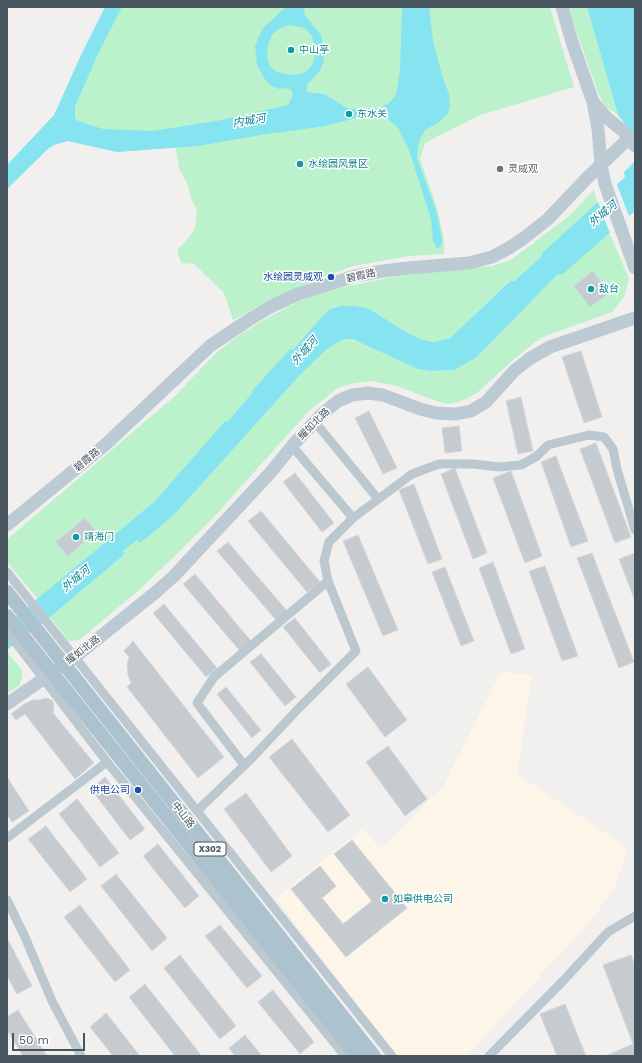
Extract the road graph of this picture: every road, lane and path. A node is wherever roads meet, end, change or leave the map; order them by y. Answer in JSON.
{"nodes":[{"id":1,"x":562,"y":7,"type":"edge"},
{"id":2,"x":593,"y":102,"type":"junction"},
{"id":3,"x":633,"y":143,"type":"edge"},
{"id":4,"x":600,"y":165,"type":"junction"},
{"id":5,"x":635,"y":268,"type":"edge"},
{"id":6,"x":635,"y":318,"type":"edge"},
{"id":7,"x":315,"y":422,"type":"junction"},
{"id":8,"x":292,"y":446,"type":"junction"},
{"id":9,"x":378,"y":499,"type":"junction"},
{"id":10,"x":353,"y":518,"type":"junction"},
{"id":11,"x":7,"y":525,"type":"edge"},
{"id":12,"x":635,"y":530,"type":"edge"},
{"id":13,"x":7,"y":572,"type":"edge"},
{"id":14,"x":328,"y":581,"type":"junction"},
{"id":15,"x":12,"y":591,"type":"edge"},
{"id":16,"x":7,"y":616,"type":"edge"},
{"id":17,"x":7,"y":632,"type":"edge"},
{"id":18,"x":31,"y":654,"type":"junction"},
{"id":19,"x":70,"y":661,"type":"junction"},
{"id":20,"x":48,"y":676,"type":"junction"},
{"id":21,"x":7,"y":704,"type":"edge"},
{"id":22,"x":107,"y":762,"type":"junction"},
{"id":23,"x":244,"y":765,"type":"junction"},
{"id":24,"x":197,"y":811,"type":"junction"},
{"id":25,"x":7,"y":838,"type":"edge"},
{"id":26,"x":7,"y":900,"type":"edge"},
{"id":27,"x":635,"y":916,"type":"edge"},
{"id":28,"x":81,"y":1056,"type":"edge"},
{"id":29,"x":345,"y":1056,"type":"edge"},
{"id":30,"x":357,"y":1056,"type":"edge"},
{"id":31,"x":374,"y":1056,"type":"edge"},
{"id":32,"x":392,"y":1056,"type":"edge"},
{"id":33,"x":489,"y":1056,"type":"edge"}],
"edges":[{"from":1,"to":2,"type":"street"},
{"from":2,"to":3,"type":"street"},
{"from":2,"to":4,"type":"street"},
{"from":3,"to":4,"type":"street","name":"碧霞路"},
{"from":4,"to":5,"type":"street"},
{"from":4,"to":11,"type":"street","name":"碧霞路"},
{"from":6,"to":7,"type":"street","name":"耀如北路"},
{"from":7,"to":8,"type":"street","name":"耀如北路"},
{"from":7,"to":9,"type":"street"},
{"from":8,"to":10,"type":"street"},
{"from":8,"to":19,"type":"street","name":"耀如北路"},
{"from":9,"to":10,"type":"street"},
{"from":9,"to":12,"type":"street"},
{"from":10,"to":14,"type":"street"},
{"from":13,"to":15,"type":"street"},
{"from":14,"to":23,"type":"street"},
{"from":14,"to":23,"type":"street"},
{"from":15,"to":19,"type":"main road","name":"中山路","number":"X302"},
{"from":16,"to":18,"type":"main road","name":"中山路","number":"X302"},
{"from":17,"to":18,"type":"street"},
{"from":18,"to":20,"type":"main road","name":"中山路","number":"X302"},
{"from":19,"to":20,"type":"street","name":"耀如北路"},
{"from":19,"to":24,"type":"street"},
{"from":19,"to":31,"type":"main road","name":"中山路","number":"X302"},
{"from":20,"to":21,"type":"street","name":"耀如北路"},
{"from":20,"to":22,"type":"street"},
{"from":20,"to":30,"type":"main road","name":"中山路","number":"X302"},
{"from":22,"to":25,"type":"street"},
{"from":22,"to":29,"type":"street"},
{"from":23,"to":24,"type":"street"},
{"from":24,"to":32,"type":"street"},
{"from":26,"to":28,"type":"street"},
{"from":27,"to":33,"type":"street"}]}
